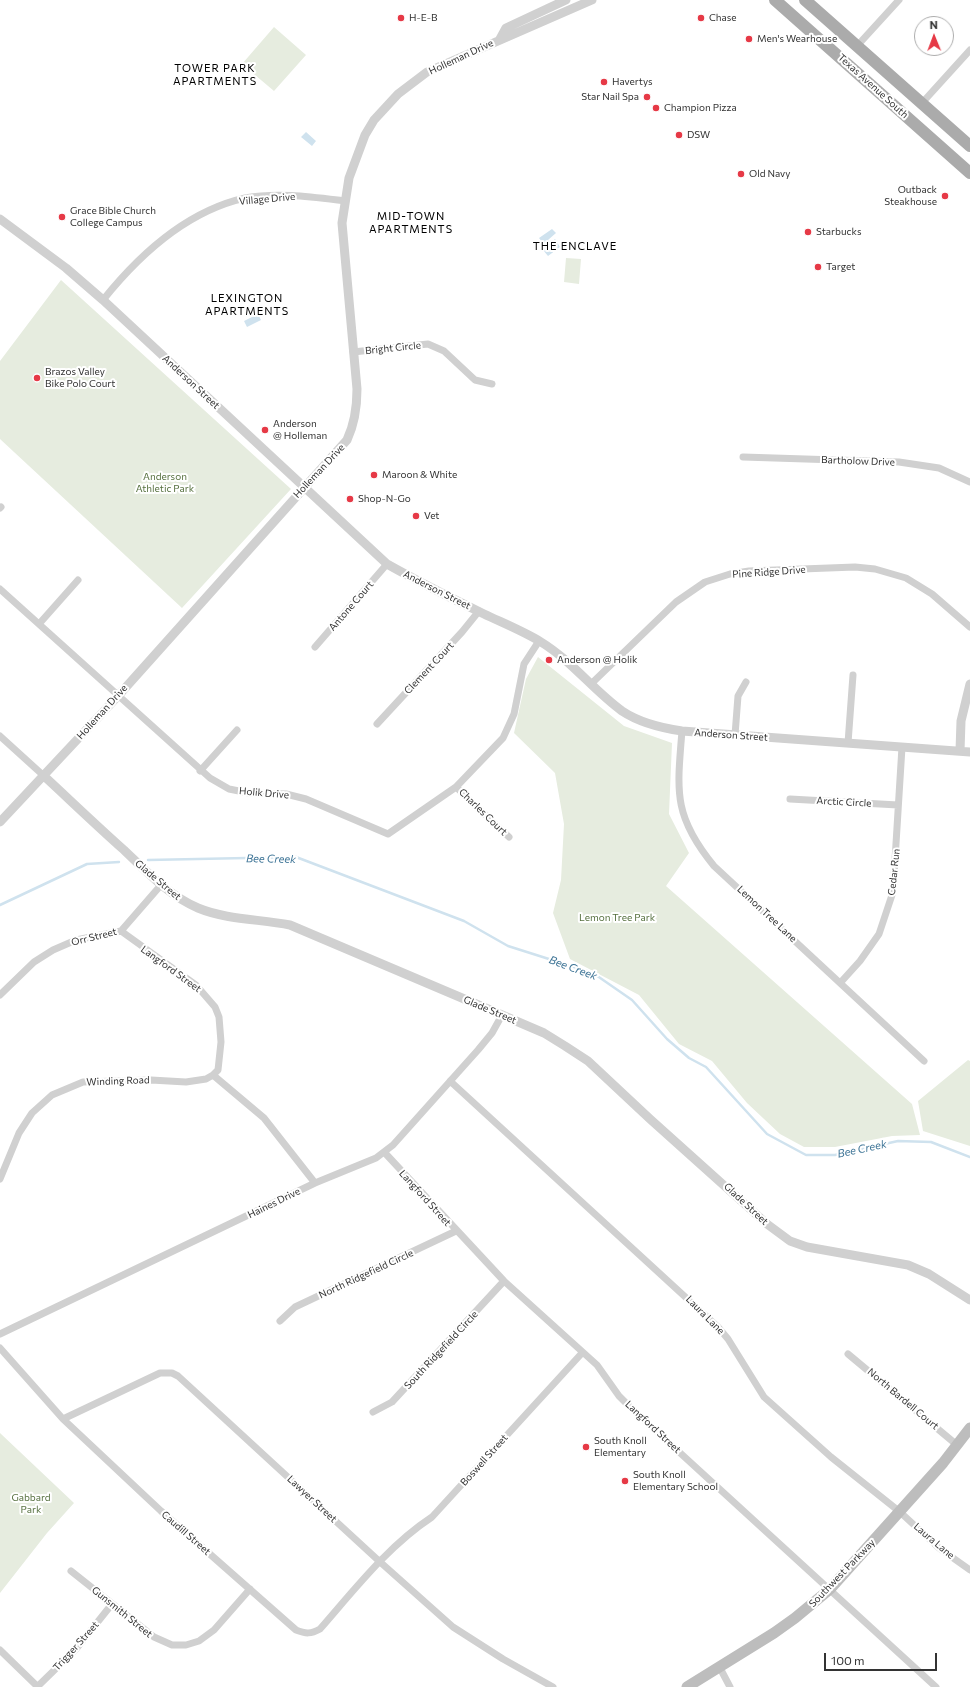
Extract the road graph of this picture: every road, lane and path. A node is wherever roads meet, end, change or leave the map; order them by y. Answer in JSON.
{"nodes":[{"id":1,"x":566,"y":0,"type":"edge"},
{"id":2,"x":577,"y":0,"type":"edge"},
{"id":3,"x":592,"y":0,"type":"edge"},
{"id":4,"x":775,"y":0,"type":"edge"},
{"id":5,"x":805,"y":0,"type":"edge"},
{"id":6,"x":899,"y":0,"type":"edge"},
{"id":7,"x":553,"y":6,"type":"junction"},
{"id":8,"x":529,"y":28,"type":"junction"},
{"id":9,"x":500,"y":39,"type":"junction"},
{"id":10,"x":857,"y":46,"type":"junction"},
{"id":11,"x":970,"y":50,"type":"edge"},
{"id":12,"x":922,"y":103,"type":"junction"},
{"id":13,"x":970,"y":146,"type":"edge"},
{"id":14,"x":970,"y":173,"type":"edge"},
{"id":15,"x":345,"y":201,"type":"junction"},
{"id":16,"x":0,"y":219,"type":"edge"},
{"id":17,"x":103,"y":300,"type":"junction"},
{"id":18,"x":354,"y":352,"type":"junction"},
{"id":19,"x":492,"y":384,"type":"dead end"},
{"id":20,"x":743,"y":457,"type":"dead end"},
{"id":21,"x":970,"y":482,"type":"edge"},
{"id":22,"x":303,"y":488,"type":"junction"},
{"id":23,"x":387,"y":564,"type":"junction"},
{"id":24,"x":78,"y":580,"type":"dead end"},
{"id":25,"x":0,"y":589,"type":"edge"},
{"id":26,"x":479,"y":611,"type":"junction"},
{"id":27,"x":39,"y":624,"type":"junction"},
{"id":28,"x":970,"y":627,"type":"edge"},
{"id":29,"x":539,"y":641,"type":"junction"},
{"id":30,"x":315,"y":647,"type":"dead end"},
{"id":31,"x":853,"y":675,"type":"dead end"},
{"id":32,"x":746,"y":682,"type":"dead end"},
{"id":33,"x":591,"y":684,"type":"junction"},
{"id":34,"x":970,"y":684,"type":"edge"},
{"id":35,"x":118,"y":696,"type":"junction"},
{"id":36,"x":377,"y":724,"type":"dead end"},
{"id":37,"x":237,"y":730,"type":"dead end"},
{"id":38,"x":682,"y":731,"type":"junction"},
{"id":39,"x":735,"y":735,"type":"junction"},
{"id":40,"x":0,"y":736,"type":"edge"},
{"id":41,"x":848,"y":743,"type":"junction"},
{"id":42,"x":902,"y":748,"type":"junction"},
{"id":43,"x":960,"y":751,"type":"junction"},
{"id":44,"x":970,"y":752,"type":"edge"},
{"id":45,"x":200,"y":771,"type":"junction"},
{"id":46,"x":44,"y":776,"type":"junction"},
{"id":47,"x":456,"y":787,"type":"junction"},
{"id":48,"x":790,"y":799,"type":"dead end"},
{"id":49,"x":898,"y":805,"type":"junction"},
{"id":50,"x":0,"y":822,"type":"edge"},
{"id":51,"x":509,"y":837,"type":"dead end"},
{"id":52,"x":161,"y":885,"type":"junction"},
{"id":53,"x":120,"y":931,"type":"junction"},
{"id":54,"x":841,"y":982,"type":"junction"},
{"id":55,"x":0,"y":995,"type":"edge"},
{"id":56,"x":502,"y":1015,"type":"junction"},
{"id":57,"x":924,"y":1061,"type":"dead end"},
{"id":58,"x":213,"y":1075,"type":"junction"},
{"id":59,"x":450,"y":1081,"type":"junction"},
{"id":60,"x":384,"y":1153,"type":"junction"},
{"id":61,"x":0,"y":1179,"type":"edge"},
{"id":62,"x":315,"y":1183,"type":"junction"},
{"id":63,"x":456,"y":1231,"type":"junction"},
{"id":64,"x":504,"y":1281,"type":"junction"},
{"id":65,"x":970,"y":1300,"type":"edge"},
{"id":66,"x":280,"y":1321,"type":"dead end"},
{"id":67,"x":0,"y":1334,"type":"edge"},
{"id":68,"x":0,"y":1348,"type":"edge"},
{"id":69,"x":582,"y":1353,"type":"junction"},
{"id":70,"x":848,"y":1354,"type":"dead end"},
{"id":71,"x":373,"y":1412,"type":"dead end"},
{"id":72,"x":64,"y":1418,"type":"junction"},
{"id":73,"x":970,"y":1428,"type":"edge"},
{"id":74,"x":957,"y":1445,"type":"junction"},
{"id":75,"x":900,"y":1512,"type":"junction"},
{"id":76,"x":379,"y":1562,"type":"junction"},
{"id":77,"x":970,"y":1570,"type":"edge"},
{"id":78,"x":71,"y":1571,"type":"dead end"},
{"id":79,"x":250,"y":1589,"type":"junction"},
{"id":80,"x":830,"y":1589,"type":"junction"},
{"id":81,"x":112,"y":1604,"type":"junction"},
{"id":82,"x":0,"y":1650,"type":"edge"},
{"id":83,"x":720,"y":1668,"type":"junction"},
{"id":84,"x":38,"y":1687,"type":"edge"},
{"id":85,"x":553,"y":1687,"type":"edge"},
{"id":86,"x":687,"y":1687,"type":"edge"},
{"id":87,"x":730,"y":1687,"type":"edge"},
{"id":88,"x":936,"y":1687,"type":"edge"}],
"edges":[{"from":1,"to":7,"type":"street","name":"Holleman Drive"},
{"from":2,"to":7,"type":"street"},
{"from":3,"to":8,"type":"street","name":"Holleman Drive"},
{"from":4,"to":14,"type":"main road","name":"Texas Avenue South"},
{"from":5,"to":10,"type":"main road","name":"Texas Avenue South"},
{"from":6,"to":10,"type":"street"},
{"from":7,"to":8,"type":"street"},
{"from":7,"to":9,"type":"street","name":"Holleman Drive"},
{"from":8,"to":9,"type":"street","name":"Holleman Drive"},
{"from":9,"to":15,"type":"street","name":"Holleman Drive"},
{"from":10,"to":12,"type":"main road","name":"Texas Avenue South"},
{"from":11,"to":12,"type":"street"},
{"from":12,"to":13,"type":"main road","name":"Texas Avenue South"},
{"from":15,"to":17,"type":"street","name":"Village Drive"},
{"from":15,"to":18,"type":"street","name":"Holleman Drive"},
{"from":16,"to":17,"type":"street","name":"Anderson Street"},
{"from":17,"to":22,"type":"street","name":"Anderson Street"},
{"from":18,"to":19,"type":"street","name":"Bright Circle"},
{"from":18,"to":22,"type":"street","name":"Holleman Drive"},
{"from":20,"to":21,"type":"street","name":"Bartholow Drive"},
{"from":22,"to":23,"type":"street","name":"Anderson Street"},
{"from":22,"to":35,"type":"street","name":"Holleman Drive"},
{"from":23,"to":26,"type":"street","name":"Anderson Street"},
{"from":23,"to":30,"type":"street","name":"Antone Court"},
{"from":24,"to":27,"type":"street"},
{"from":25,"to":27,"type":"street","name":"Holik Drive"},
{"from":26,"to":29,"type":"street","name":"Anderson Street"},
{"from":26,"to":36,"type":"street","name":"Clement Court"},
{"from":27,"to":35,"type":"street","name":"Holik Drive"},
{"from":28,"to":33,"type":"street","name":"Pine Ridge Drive"},
{"from":29,"to":33,"type":"street","name":"Anderson Street"},
{"from":29,"to":47,"type":"street","name":"Holik Drive"},
{"from":31,"to":41,"type":"street"},
{"from":32,"to":39,"type":"street"},
{"from":33,"to":38,"type":"street","name":"Anderson Street"},
{"from":34,"to":43,"type":"street"},
{"from":35,"to":45,"type":"street","name":"Holik Drive"},
{"from":35,"to":46,"type":"street","name":"Holleman Drive"},
{"from":37,"to":45,"type":"street"},
{"from":38,"to":39,"type":"street","name":"Anderson Street"},
{"from":38,"to":54,"type":"street","name":"Lemon Tree Lane"},
{"from":39,"to":41,"type":"street","name":"Anderson Street"},
{"from":40,"to":46,"type":"street","name":"Glade Street"},
{"from":41,"to":42,"type":"street","name":"Anderson Street"},
{"from":42,"to":43,"type":"street","name":"Anderson Street"},
{"from":42,"to":49,"type":"street","name":"Cedar Run"},
{"from":43,"to":44,"type":"street","name":"Anderson Street"},
{"from":45,"to":47,"type":"street","name":"Holik Drive"},
{"from":46,"to":50,"type":"street","name":"Holleman Drive"},
{"from":46,"to":52,"type":"street","name":"Glade Street"},
{"from":47,"to":51,"type":"street","name":"Charles Court"},
{"from":48,"to":49,"type":"street","name":"Arctic Circle"},
{"from":49,"to":54,"type":"street","name":"Cedar Run"},
{"from":52,"to":53,"type":"street","name":"Orr Street"},
{"from":52,"to":56,"type":"street","name":"Glade Street"},
{"from":53,"to":55,"type":"street","name":"Orr Street"},
{"from":53,"to":58,"type":"street","name":"Langford Street"},
{"from":54,"to":57,"type":"street","name":"Lemon Tree Lane"},
{"from":56,"to":59,"type":"street","name":"Haines Drive"},
{"from":56,"to":65,"type":"street","name":"Glade Street"},
{"from":58,"to":61,"type":"street","name":"Winding Road"},
{"from":58,"to":62,"type":"street"},
{"from":59,"to":60,"type":"street","name":"Haines Drive"},
{"from":59,"to":75,"type":"street","name":"Laura Lane"},
{"from":60,"to":62,"type":"street","name":"Haines Drive"},
{"from":60,"to":63,"type":"street","name":"Langford Street"},
{"from":62,"to":67,"type":"street","name":"Haines Drive"},
{"from":63,"to":64,"type":"street","name":"Langford Street"},
{"from":63,"to":66,"type":"street","name":"North Ridgefield Circle"},
{"from":64,"to":69,"type":"street","name":"Langford Street"},
{"from":64,"to":71,"type":"street","name":"South Ridgefield Circle"},
{"from":68,"to":72,"type":"street","name":"Caudill Street"},
{"from":69,"to":76,"type":"street","name":"Boswell Street"},
{"from":69,"to":80,"type":"street","name":"Langford Street"},
{"from":70,"to":74,"type":"street","name":"North Bardell Court"},
{"from":72,"to":76,"type":"street","name":"Lawyer Street"},
{"from":72,"to":79,"type":"street","name":"Caudill Street"},
{"from":73,"to":74,"type":"main road","name":"Southwest Parkway"},
{"from":74,"to":75,"type":"main road","name":"Southwest Parkway"},
{"from":75,"to":77,"type":"street","name":"Laura Lane"},
{"from":75,"to":80,"type":"main road","name":"Southwest Parkway"},
{"from":76,"to":79,"type":"street","name":"Caudill Street"},
{"from":76,"to":85,"type":"street","name":"Lawyer Street"},
{"from":78,"to":81,"type":"street","name":"Gunsmith Street"},
{"from":79,"to":81,"type":"street","name":"Gunsmith Street"},
{"from":80,"to":83,"type":"main road","name":"Southwest Parkway"},
{"from":80,"to":88,"type":"street","name":"Langford Street"},
{"from":81,"to":84,"type":"street","name":"Trigger Street"},
{"from":82,"to":84,"type":"street"},
{"from":83,"to":86,"type":"main road","name":"Southwest Parkway"},
{"from":83,"to":87,"type":"street"}]}
